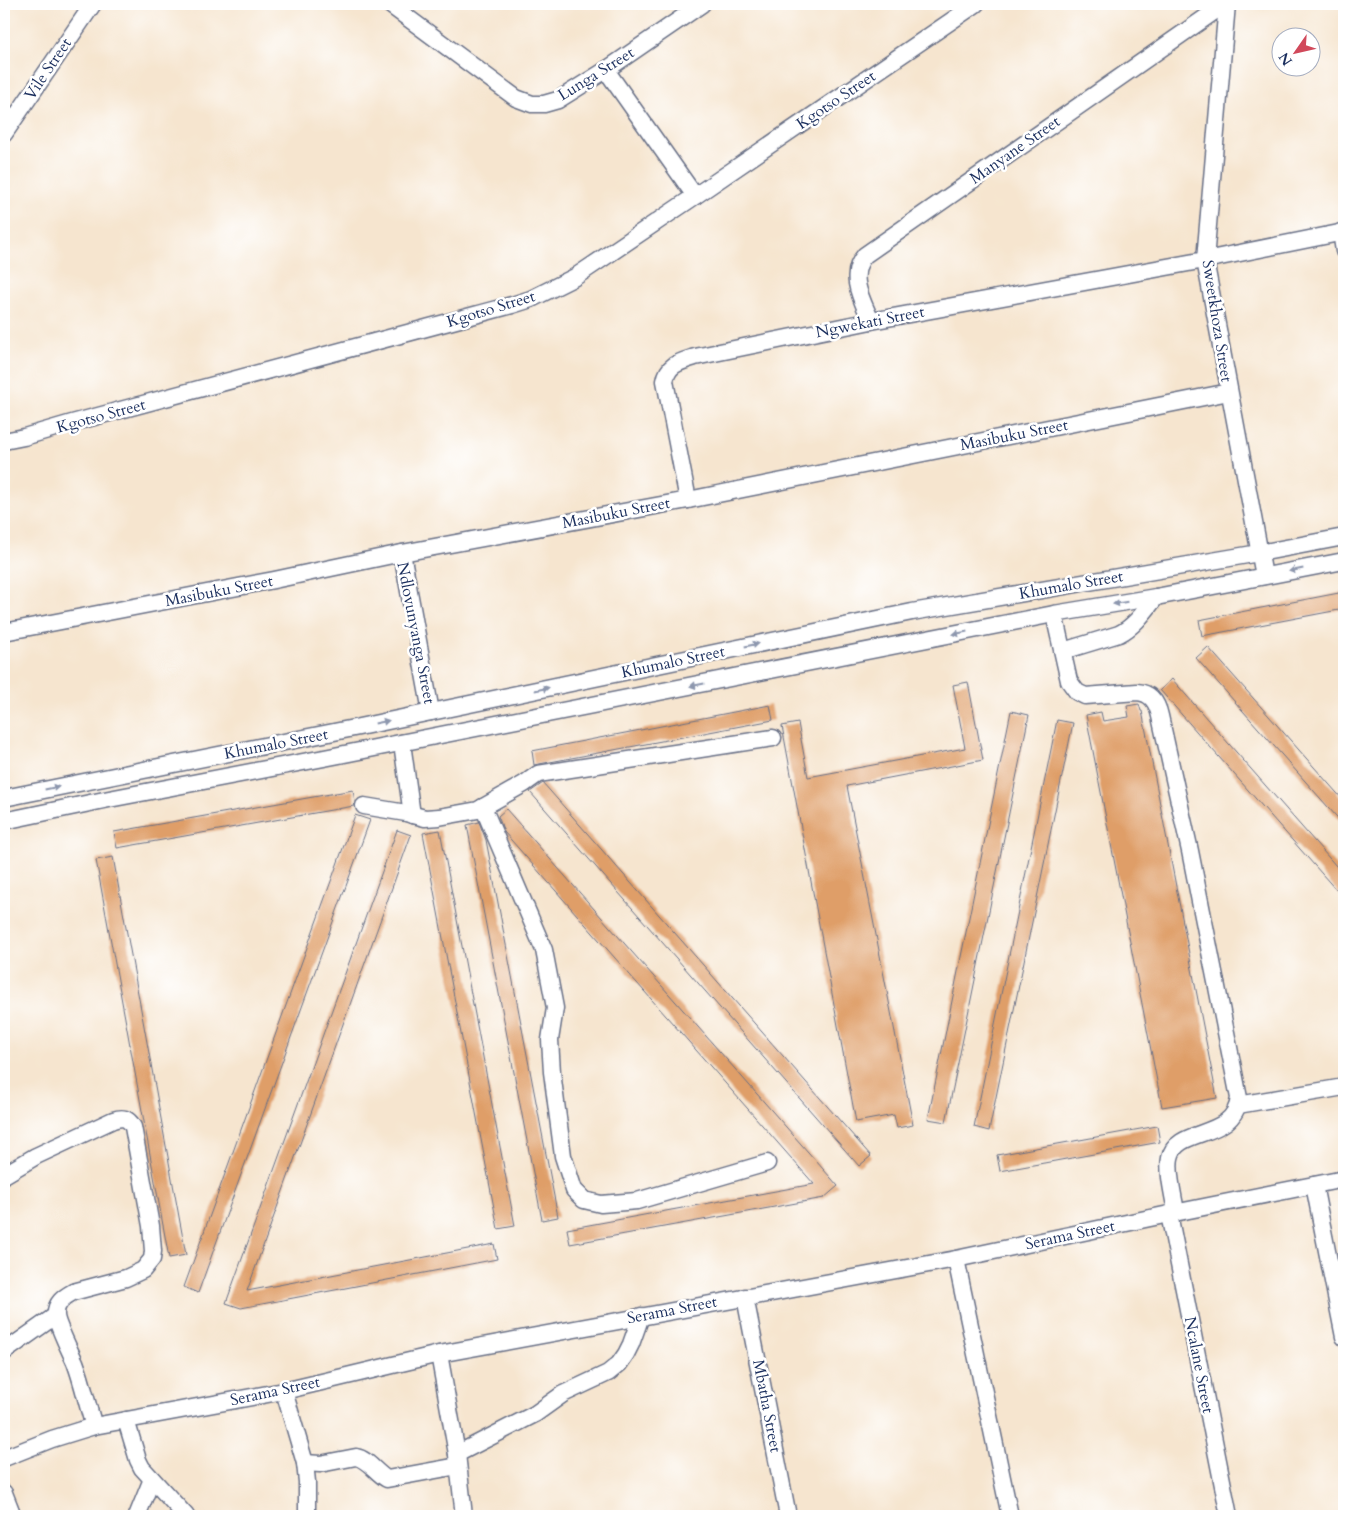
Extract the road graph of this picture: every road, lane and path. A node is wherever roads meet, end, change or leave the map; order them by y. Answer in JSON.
{"nodes":[{"id":1,"x":93,"y":4,"type":"edge"},
{"id":2,"x":702,"y":4,"type":"edge"},
{"id":3,"x":976,"y":4,"type":"edge"},
{"id":4,"x":1226,"y":4,"type":"edge"},
{"id":5,"x":400,"y":7,"type":"edge"},
{"id":6,"x":606,"y":70,"type":"junction"},
{"id":7,"x":4,"y":134,"type":"edge"},
{"id":8,"x":695,"y":196,"type":"junction"},
{"id":9,"x":1342,"y":232,"type":"edge"},
{"id":10,"x":1344,"y":251,"type":"edge"},
{"id":11,"x":1205,"y":260,"type":"junction"},
{"id":12,"x":871,"y":321,"type":"junction"},
{"id":13,"x":1229,"y":392,"type":"junction"},
{"id":14,"x":24,"y":437,"type":"junction"},
{"id":15,"x":4,"y":441,"type":"edge"},
{"id":16,"x":4,"y":446,"type":"edge"},
{"id":17,"x":688,"y":500,"type":"junction"},
{"id":18,"x":1344,"y":537,"type":"edge"},
{"id":19,"x":402,"y":553,"type":"junction"},
{"id":20,"x":1259,"y":553,"type":"junction"},
{"id":21,"x":1344,"y":561,"type":"edge"},
{"id":22,"x":1264,"y":576,"type":"junction"},
{"id":23,"x":1156,"y":597,"type":"junction"},
{"id":24,"x":1054,"y":614,"type":"junction"},
{"id":25,"x":4,"y":632,"type":"edge"},
{"id":26,"x":1063,"y":651,"type":"junction"},
{"id":27,"x":431,"y":712,"type":"junction"},
{"id":28,"x":359,"y":727,"type":"junction"},
{"id":29,"x":773,"y":738,"type":"dead end"},
{"id":30,"x":402,"y":743,"type":"junction"},
{"id":31,"x":324,"y":758,"type":"junction"},
{"id":32,"x":4,"y":798,"type":"edge"},
{"id":33,"x":364,"y":806,"type":"dead end"},
{"id":34,"x":483,"y":806,"type":"junction"},
{"id":35,"x":412,"y":815,"type":"junction"},
{"id":36,"x":4,"y":821,"type":"edge"},
{"id":37,"x":1344,"y":1087,"type":"edge"},
{"id":38,"x":1238,"y":1105,"type":"junction"},
{"id":39,"x":767,"y":1163,"type":"dead end"},
{"id":40,"x":4,"y":1174,"type":"edge"},
{"id":41,"x":1344,"y":1180,"type":"edge"},
{"id":42,"x":1314,"y":1185,"type":"junction"},
{"id":43,"x":1173,"y":1213,"type":"junction"},
{"id":44,"x":956,"y":1259,"type":"junction"},
{"id":45,"x":745,"y":1297,"type":"junction"},
{"id":46,"x":55,"y":1316,"type":"junction"},
{"id":47,"x":641,"y":1316,"type":"junction"},
{"id":48,"x":1344,"y":1336,"type":"edge"},
{"id":49,"x":4,"y":1352,"type":"edge"},
{"id":50,"x":438,"y":1354,"type":"junction"},
{"id":51,"x":284,"y":1391,"type":"junction"},
{"id":52,"x":126,"y":1420,"type":"junction"},
{"id":53,"x":94,"y":1426,"type":"junction"},
{"id":54,"x":4,"y":1458,"type":"edge"},
{"id":55,"x":458,"y":1460,"type":"junction"},
{"id":56,"x":304,"y":1464,"type":"junction"},
{"id":57,"x":152,"y":1480,"type":"junction"},
{"id":58,"x":4,"y":1493,"type":"edge"},
{"id":59,"x":13,"y":1516,"type":"edge"},
{"id":60,"x":137,"y":1516,"type":"edge"},
{"id":61,"x":186,"y":1516,"type":"edge"},
{"id":62,"x":307,"y":1516,"type":"edge"},
{"id":63,"x":464,"y":1516,"type":"edge"},
{"id":64,"x":788,"y":1516,"type":"edge"},
{"id":65,"x":1010,"y":1516,"type":"edge"},
{"id":66,"x":1229,"y":1516,"type":"edge"}],
"edges":[{"from":1,"to":7,"type":"street","name":"Vile Street"},
{"from":2,"to":6,"type":"street","name":"Lunga Street"},
{"from":3,"to":8,"type":"street","name":"Kgotso Street"},
{"from":4,"to":11,"type":"street","name":"Sweetkhoza Street"},
{"from":4,"to":12,"type":"street","name":"Manyane Street"},
{"from":5,"to":6,"type":"street","name":"Lunga Street"},
{"from":6,"to":8,"type":"street"},
{"from":8,"to":14,"type":"street","name":"Kgotso Street"},
{"from":9,"to":10,"type":"street"},
{"from":9,"to":11,"type":"street","name":"Ngwekati Street"},
{"from":11,"to":12,"type":"street","name":"Ngwekati Street"},
{"from":11,"to":13,"type":"street","name":"Sweetkhoza Street"},
{"from":12,"to":17,"type":"street","name":"Ngwekati Street"},
{"from":13,"to":17,"type":"street","name":"Masibuku Street"},
{"from":13,"to":20,"type":"street","name":"Sweetkhoza Street"},
{"from":14,"to":15,"type":"street","name":"Kgotso Street"},
{"from":14,"to":16,"type":"street","name":"Kgotso Street"},
{"from":17,"to":19,"type":"street","name":"Masibuku Street"},
{"from":18,"to":20,"type":"street","name":"Khumalo Street"},
{"from":19,"to":25,"type":"street","name":"Masibuku Street"},
{"from":19,"to":27,"type":"street","name":"Ndlovunyanga Street"},
{"from":20,"to":22,"type":"street","name":"Sweetkhoza Street"},
{"from":27,"to":20,"type":"street","name":"Khumalo Street","one_way":true},
{"from":21,"to":22,"type":"street","name":"Khumalo Street","one_way":true},
{"from":22,"to":23,"type":"street","name":"Khumalo Street"},
{"from":23,"to":24,"type":"street","name":"Khumalo Street","one_way":true},
{"from":23,"to":26,"type":"street"},
{"from":24,"to":26,"type":"street"},
{"from":24,"to":30,"type":"street","name":"Khumalo Street","one_way":true},
{"from":26,"to":38,"type":"street"},
{"from":28,"to":27,"type":"street","name":"Khumalo Street","one_way":true},
{"from":28,"to":31,"type":"street"},
{"from":32,"to":28,"type":"street","name":"Khumalo Street","one_way":true},
{"from":29,"to":34,"type":"street"},
{"from":30,"to":31,"type":"street","name":"Khumalo Street"},
{"from":30,"to":35,"type":"street"},
{"from":31,"to":36,"type":"street","name":"Khumalo Street"},
{"from":33,"to":35,"type":"street"},
{"from":34,"to":35,"type":"street"},
{"from":34,"to":39,"type":"street"},
{"from":37,"to":38,"type":"street"},
{"from":38,"to":43,"type":"street","name":"Ncalane Street"},
{"from":40,"to":46,"type":"street"},
{"from":41,"to":42,"type":"street","name":"Serama Street"},
{"from":42,"to":43,"type":"street","name":"Serama Street"},
{"from":42,"to":48,"type":"street"},
{"from":43,"to":44,"type":"street","name":"Serama Street"},
{"from":43,"to":66,"type":"street","name":"Ncalane Street"},
{"from":44,"to":45,"type":"street","name":"Serama Street"},
{"from":44,"to":65,"type":"street"},
{"from":45,"to":47,"type":"street","name":"Serama Street"},
{"from":45,"to":64,"type":"street","name":"Mbatha Street"},
{"from":46,"to":49,"type":"street"},
{"from":46,"to":53,"type":"street"},
{"from":47,"to":50,"type":"street","name":"Serama Street"},
{"from":47,"to":55,"type":"street"},
{"from":50,"to":51,"type":"street","name":"Serama Street"},
{"from":50,"to":55,"type":"street"},
{"from":51,"to":52,"type":"street","name":"Serama Street"},
{"from":51,"to":56,"type":"street"},
{"from":52,"to":53,"type":"street","name":"Serama Street"},
{"from":52,"to":57,"type":"street"},
{"from":53,"to":54,"type":"street","name":"Serama Street"},
{"from":55,"to":56,"type":"street"},
{"from":55,"to":63,"type":"street"},
{"from":56,"to":62,"type":"street"},
{"from":57,"to":60,"type":"street"},
{"from":57,"to":61,"type":"street"},
{"from":58,"to":59,"type":"street"}]}
